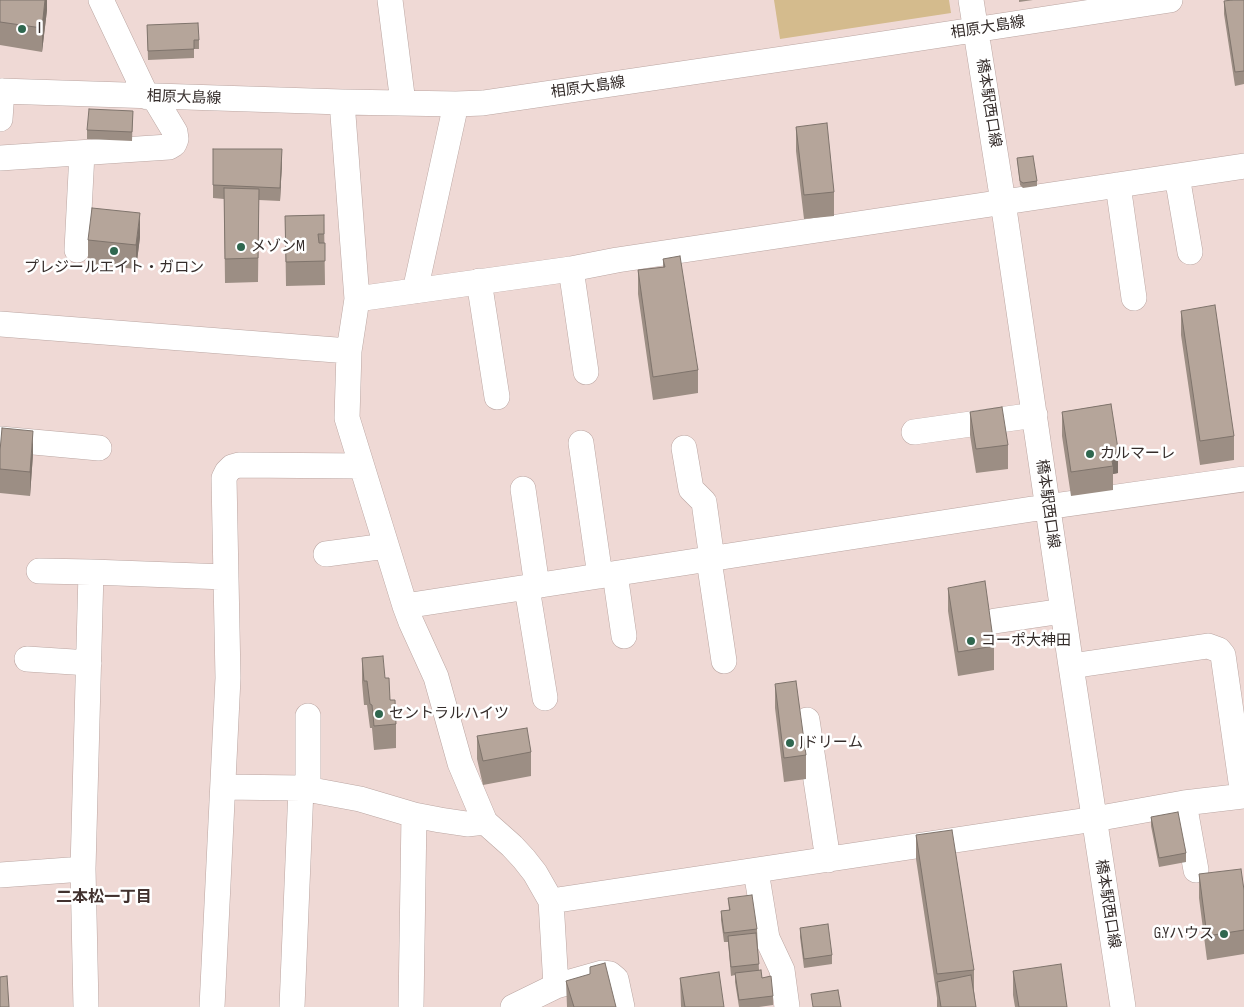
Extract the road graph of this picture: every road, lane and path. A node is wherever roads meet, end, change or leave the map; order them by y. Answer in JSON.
{"nodes":[{"id":1,"x":390,"y":0,"type":"edge"},
{"id":2,"x":972,"y":0,"type":"edge"},
{"id":3,"x":1170,"y":0,"type":"edge"},
{"id":4,"x":97,"y":1,"type":"edge"},
{"id":5,"x":976,"y":30,"type":"junction"},
{"id":6,"x":1,"y":91,"type":"edge"},
{"id":7,"x":151,"y":97,"type":"junction"},
{"id":8,"x":342,"y":102,"type":"junction"},
{"id":9,"x":403,"y":103,"type":"junction"},
{"id":10,"x":456,"y":104,"type":"junction"},
{"id":11,"x":0,"y":119,"type":"edge"},
{"id":12,"x":82,"y":153,"type":"junction"},
{"id":13,"x":0,"y":158,"type":"edge"},
{"id":14,"x":1244,"y":166,"type":"edge"},
{"id":15,"x":1177,"y":176,"type":"junction"},
{"id":16,"x":1118,"y":185,"type":"junction"},
{"id":17,"x":1004,"y":202,"type":"junction"},
{"id":18,"x":77,"y":250,"type":"dead end"},
{"id":19,"x":1190,"y":252,"type":"dead end"},
{"id":20,"x":571,"y":269,"type":"junction"},
{"id":21,"x":479,"y":281,"type":"junction"},
{"id":22,"x":415,"y":291,"type":"junction"},
{"id":23,"x":1134,"y":298,"type":"dead end"},
{"id":24,"x":357,"y":299,"type":"junction"},
{"id":25,"x":0,"y":324,"type":"edge"},
{"id":26,"x":348,"y":351,"type":"junction"},
{"id":27,"x":586,"y":372,"type":"dead end"},
{"id":28,"x":496,"y":397,"type":"dead end"},
{"id":29,"x":1034,"y":416,"type":"junction"},
{"id":30,"x":914,"y":432,"type":"dead end"},
{"id":31,"x":0,"y":440,"type":"edge"},
{"id":32,"x":581,"y":444,"type":"dead end"},
{"id":33,"x":99,"y":448,"type":"dead end"},
{"id":34,"x":684,"y":448,"type":"dead end"},
{"id":35,"x":361,"y":466,"type":"junction"},
{"id":36,"x":1244,"y":479,"type":"edge"},
{"id":37,"x":523,"y":489,"type":"dead end"},
{"id":38,"x":1048,"y":507,"type":"junction"},
{"id":39,"x":386,"y":546,"type":"junction"},
{"id":40,"x":326,"y":554,"type":"dead end"},
{"id":41,"x":710,"y":559,"type":"junction"},
{"id":42,"x":39,"y":571,"type":"dead end"},
{"id":43,"x":91,"y":572,"type":"junction"},
{"id":44,"x":608,"y":575,"type":"junction"},
{"id":45,"x":226,"y":577,"type":"junction"},
{"id":46,"x":532,"y":587,"type":"junction"},
{"id":47,"x":405,"y":606,"type":"junction"},
{"id":48,"x":1063,"y":611,"type":"junction"},
{"id":49,"x":995,"y":622,"type":"dead end"},
{"id":50,"x":624,"y":636,"type":"dead end"},
{"id":51,"x":27,"y":659,"type":"dead end"},
{"id":52,"x":724,"y":660,"type":"dead end"},
{"id":53,"x":88,"y":662,"type":"junction"},
{"id":54,"x":1070,"y":666,"type":"junction"},
{"id":55,"x":545,"y":698,"type":"dead end"},
{"id":56,"x":308,"y":716,"type":"dead end"},
{"id":57,"x":807,"y":720,"type":"dead end"},
{"id":58,"x":223,"y":787,"type":"junction"},
{"id":59,"x":304,"y":788,"type":"junction"},
{"id":60,"x":1244,"y":796,"type":"edge"},
{"id":61,"x":1184,"y":804,"type":"junction"},
{"id":62,"x":414,"y":815,"type":"junction"},
{"id":63,"x":1095,"y":819,"type":"junction"},
{"id":64,"x":485,"y":822,"type":"junction"},
{"id":65,"x":828,"y":860,"type":"junction"},
{"id":66,"x":83,"y":869,"type":"junction"},
{"id":67,"x":1196,"y":870,"type":"dead end"},
{"id":68,"x":756,"y":871,"type":"junction"},
{"id":69,"x":0,"y":875,"type":"edge"},
{"id":70,"x":551,"y":901,"type":"junction"},
{"id":71,"x":547,"y":996,"type":"edge"},
{"id":72,"x":86,"y":1007,"type":"edge"},
{"id":73,"x":212,"y":1007,"type":"edge"},
{"id":74,"x":292,"y":1007,"type":"edge"},
{"id":75,"x":411,"y":1007,"type":"edge"},
{"id":76,"x":512,"y":1007,"type":"edge"},
{"id":77,"x":622,"y":1007,"type":"edge"},
{"id":78,"x":787,"y":1007,"type":"edge"},
{"id":79,"x":1123,"y":1007,"type":"edge"}],
"edges":[{"from":1,"to":9,"type":"street"},
{"from":2,"to":5,"type":"street","name":"橋本駅西口線"},
{"from":3,"to":5,"type":"street","name":"相原大島線"},
{"from":4,"to":7,"type":"street"},
{"from":5,"to":10,"type":"street","name":"相原大島線"},
{"from":5,"to":17,"type":"street","name":"橋本駅西口線"},
{"from":6,"to":7,"type":"street","name":"相原大島線"},
{"from":6,"to":11,"type":"street"},
{"from":7,"to":8,"type":"street","name":"相原大島線"},
{"from":7,"to":12,"type":"street"},
{"from":8,"to":9,"type":"street","name":"相原大島線"},
{"from":8,"to":24,"type":"street"},
{"from":9,"to":10,"type":"street","name":"相原大島線"},
{"from":10,"to":22,"type":"street"},
{"from":12,"to":13,"type":"street"},
{"from":12,"to":18,"type":"street"},
{"from":14,"to":15,"type":"street"},
{"from":15,"to":16,"type":"street"},
{"from":15,"to":19,"type":"street"},
{"from":16,"to":17,"type":"street"},
{"from":16,"to":23,"type":"street"},
{"from":17,"to":20,"type":"street"},
{"from":17,"to":29,"type":"street","name":"橋本駅西口線"},
{"from":20,"to":21,"type":"street"},
{"from":20,"to":27,"type":"street"},
{"from":21,"to":22,"type":"street"},
{"from":21,"to":28,"type":"street"},
{"from":22,"to":24,"type":"street"},
{"from":24,"to":26,"type":"street"},
{"from":25,"to":26,"type":"street"},
{"from":26,"to":35,"type":"street"},
{"from":29,"to":30,"type":"street"},
{"from":29,"to":38,"type":"street","name":"橋本駅西口線"},
{"from":31,"to":33,"type":"street"},
{"from":32,"to":44,"type":"street"},
{"from":34,"to":41,"type":"street"},
{"from":35,"to":39,"type":"street"},
{"from":35,"to":45,"type":"street"},
{"from":36,"to":38,"type":"street"},
{"from":37,"to":46,"type":"street"},
{"from":38,"to":41,"type":"street"},
{"from":38,"to":48,"type":"street","name":"橋本駅西口線"},
{"from":39,"to":40,"type":"street"},
{"from":39,"to":47,"type":"street"},
{"from":41,"to":44,"type":"street"},
{"from":41,"to":52,"type":"street"},
{"from":42,"to":43,"type":"street"},
{"from":43,"to":45,"type":"street"},
{"from":43,"to":53,"type":"street"},
{"from":44,"to":46,"type":"street"},
{"from":44,"to":50,"type":"street"},
{"from":45,"to":58,"type":"street"},
{"from":46,"to":47,"type":"street"},
{"from":46,"to":55,"type":"street"},
{"from":47,"to":64,"type":"street"},
{"from":48,"to":49,"type":"street"},
{"from":48,"to":54,"type":"street","name":"橋本駅西口線"},
{"from":51,"to":53,"type":"street"},
{"from":53,"to":66,"type":"street"},
{"from":54,"to":60,"type":"street"},
{"from":54,"to":63,"type":"street","name":"橋本駅西口線"},
{"from":56,"to":59,"type":"street"},
{"from":57,"to":65,"type":"street"},
{"from":58,"to":59,"type":"street"},
{"from":58,"to":73,"type":"street"},
{"from":59,"to":62,"type":"street"},
{"from":59,"to":74,"type":"street"},
{"from":60,"to":61,"type":"street"},
{"from":61,"to":63,"type":"street"},
{"from":61,"to":67,"type":"street"},
{"from":62,"to":64,"type":"street"},
{"from":62,"to":75,"type":"street"},
{"from":63,"to":65,"type":"street"},
{"from":63,"to":79,"type":"street","name":"橋本駅西口線"},
{"from":64,"to":70,"type":"street"},
{"from":65,"to":68,"type":"street"},
{"from":66,"to":69,"type":"street"},
{"from":66,"to":72,"type":"street"},
{"from":68,"to":70,"type":"street"},
{"from":68,"to":78,"type":"street"},
{"from":70,"to":71,"type":"street"},
{"from":71,"to":76,"type":"street"},
{"from":71,"to":77,"type":"street"}]}
